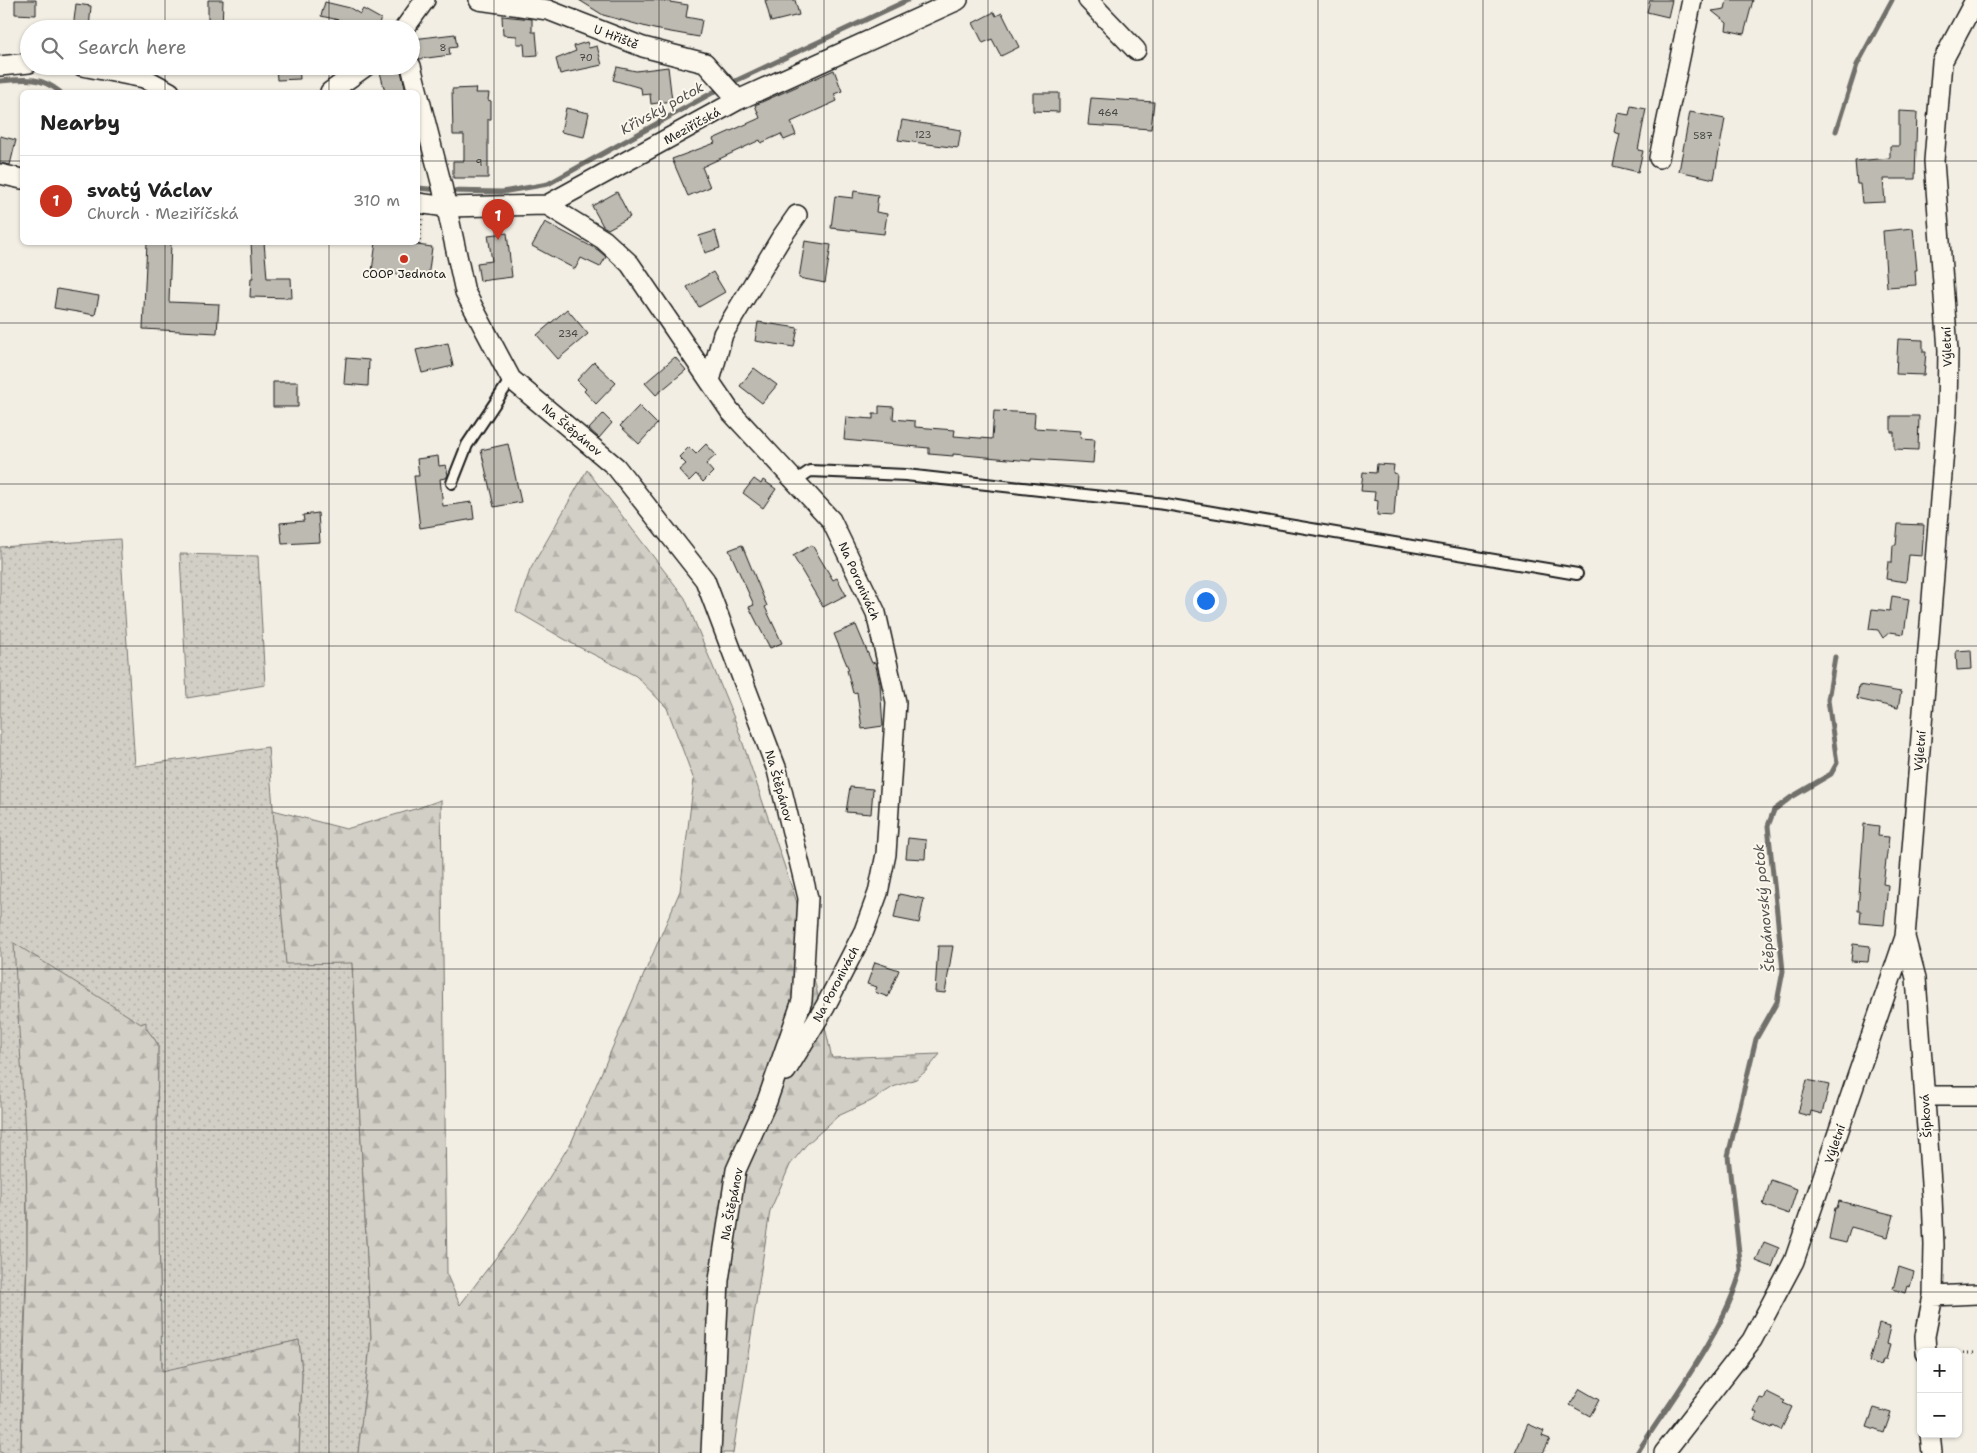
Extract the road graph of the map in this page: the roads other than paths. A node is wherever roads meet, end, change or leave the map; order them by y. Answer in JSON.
{"nodes":[{"id":1,"x":425,"y":0,"type":"edge"},
{"id":2,"x":479,"y":0,"type":"edge"},
{"id":3,"x":958,"y":0,"type":"edge"},
{"id":4,"x":1088,"y":0,"type":"edge"},
{"id":5,"x":1692,"y":0,"type":"edge"},
{"id":6,"x":1977,"y":1,"type":"edge"},
{"id":7,"x":411,"y":20,"type":"edge"},
{"id":8,"x":1136,"y":50,"type":"dead end"},
{"id":9,"x":20,"y":64,"type":"edge"},
{"id":10,"x":0,"y":66,"type":"edge"},
{"id":11,"x":128,"y":75,"type":"edge"},
{"id":12,"x":354,"y":75,"type":"edge"},
{"id":13,"x":413,"y":75,"type":"edge"},
{"id":14,"x":166,"y":90,"type":"edge"},
{"id":15,"x":333,"y":90,"type":"edge"},
{"id":16,"x":417,"y":90,"type":"edge"},
{"id":17,"x":734,"y":97,"type":"junction"},
{"id":18,"x":420,"y":101,"type":"edge"},
{"id":19,"x":1660,"y":158,"type":"dead end"},
{"id":20,"x":0,"y":174,"type":"edge"},
{"id":21,"x":20,"y":179,"type":"edge"},
{"id":22,"x":444,"y":196,"type":"junction"},
{"id":23,"x":547,"y":205,"type":"junction"},
{"id":24,"x":420,"y":208,"type":"edge"},
{"id":25,"x":797,"y":215,"type":"dead end"},
{"id":26,"x":511,"y":378,"type":"junction"},
{"id":27,"x":710,"y":381,"type":"junction"},
{"id":28,"x":795,"y":481,"type":"junction"},
{"id":29,"x":452,"y":483,"type":"dead end"},
{"id":30,"x":1577,"y":574,"type":"dead end"},
{"id":31,"x":1905,"y":937,"type":"junction"},
{"id":32,"x":1925,"y":1096,"type":"junction"},
{"id":33,"x":1977,"y":1096,"type":"edge"},
{"id":34,"x":767,"y":1102,"type":"junction"},
{"id":35,"x":1977,"y":1294,"type":"edge"},
{"id":36,"x":1933,"y":1296,"type":"junction"},
{"id":37,"x":1926,"y":1348,"type":"edge"},
{"id":38,"x":1930,"y":1438,"type":"edge"},
{"id":39,"x":711,"y":1453,"type":"edge"},
{"id":40,"x":1664,"y":1453,"type":"edge"},
{"id":41,"x":1932,"y":1453,"type":"edge"}],
"edges":[{"from":1,"to":7,"type":"street"},
{"from":2,"to":17,"type":"street","name":"U Hřiště"},
{"from":3,"to":17,"type":"street","name":"Meziříčská"},
{"from":4,"to":8,"type":"street"},
{"from":5,"to":19,"type":"street"},
{"from":6,"to":31,"type":"street","name":"Výletní"},
{"from":9,"to":10,"type":"street"},
{"from":11,"to":14,"type":"street"},
{"from":12,"to":15,"type":"street"},
{"from":13,"to":16,"type":"street","name":"Na Štěpánov"},
{"from":17,"to":23,"type":"street","name":"Meziříčská"},
{"from":18,"to":22,"type":"street","name":"Na Štěpánov"},
{"from":20,"to":21,"type":"street"},
{"from":22,"to":23,"type":"street","name":"Meziříčská"},
{"from":22,"to":24,"type":"street","name":"Meziříčská"},
{"from":22,"to":26,"type":"street","name":"Na Štěpánov"},
{"from":23,"to":27,"type":"street","name":"Na Poronivách"},
{"from":25,"to":27,"type":"street"},
{"from":26,"to":29,"type":"lane"},
{"from":26,"to":34,"type":"street","name":"Na Štěpánov"},
{"from":27,"to":28,"type":"street","name":"Na Poronivách"},
{"from":28,"to":30,"type":"lane"},
{"from":28,"to":34,"type":"street","name":"Na Poronivách"},
{"from":31,"to":32,"type":"street","name":"Šípková"},
{"from":31,"to":40,"type":"street","name":"Výletní"},
{"from":32,"to":33,"type":"street"},
{"from":32,"to":36,"type":"street","name":"Šípková"},
{"from":34,"to":39,"type":"street","name":"Na Štěpánov"},
{"from":35,"to":36,"type":"street"},
{"from":36,"to":37,"type":"street","name":"Šípková"},
{"from":38,"to":41,"type":"street"}]}
